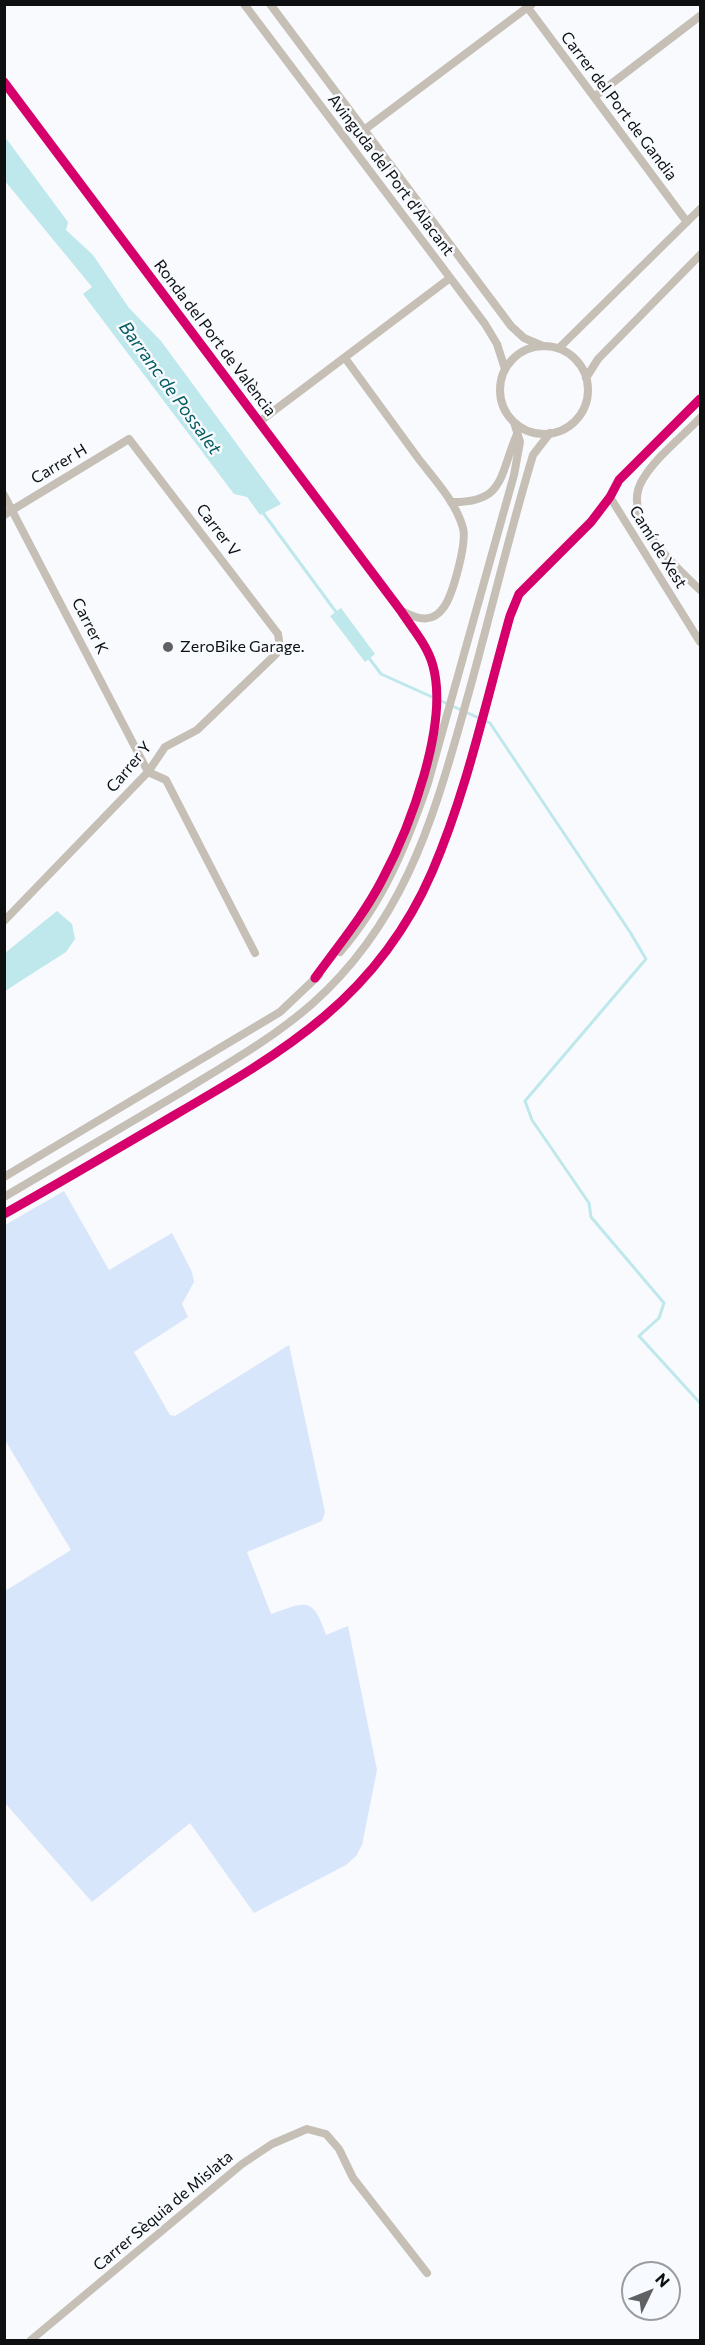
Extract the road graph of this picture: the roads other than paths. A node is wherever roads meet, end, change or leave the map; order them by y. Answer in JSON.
{"nodes":[{"id":1,"x":244,"y":4,"type":"edge"},
{"id":2,"x":270,"y":4,"type":"edge"},
{"id":3,"x":530,"y":6,"type":"edge"},
{"id":4,"x":700,"y":16,"type":"edge"},
{"id":5,"x":4,"y":82,"type":"edge"},
{"id":6,"x":594,"y":97,"type":"junction"},
{"id":7,"x":364,"y":130,"type":"junction"},
{"id":8,"x":700,"y":208,"type":"edge"},
{"id":9,"x":687,"y":222,"type":"junction"},
{"id":10,"x":700,"y":255,"type":"edge"},
{"id":11,"x":450,"y":278,"type":"junction"},
{"id":12,"x":543,"y":346,"type":"junction"},
{"id":13,"x":559,"y":348,"type":"junction"},
{"id":14,"x":345,"y":358,"type":"junction"},
{"id":15,"x":505,"y":369,"type":"junction"},
{"id":16,"x":586,"y":378,"type":"junction"},
{"id":17,"x":700,"y":399,"type":"edge"},
{"id":18,"x":700,"y":418,"type":"edge"},
{"id":19,"x":259,"y":422,"type":"junction"},
{"id":20,"x":514,"y":422,"type":"junction"},
{"id":21,"x":550,"y":433,"type":"junction"},
{"id":22,"x":517,"y":434,"type":"junction"},
{"id":23,"x":129,"y":439,"type":"joint"},
{"id":24,"x":4,"y":495,"type":"edge"},
{"id":25,"x":610,"y":497,"type":"junction"},
{"id":26,"x":451,"y":502,"type":"junction"},
{"id":27,"x":14,"y":509,"type":"junction"},
{"id":28,"x":4,"y":515,"type":"edge"},
{"id":29,"x":700,"y":590,"type":"edge"},
{"id":30,"x":401,"y":611,"type":"junction"},
{"id":31,"x":280,"y":641,"type":"joint"},
{"id":32,"x":700,"y":642,"type":"edge"},
{"id":33,"x":148,"y":772,"type":"junction"},
{"id":34,"x":4,"y":921,"type":"edge"},
{"id":35,"x":255,"y":953,"type":"dead end"},
{"id":36,"x":315,"y":978,"type":"junction"},
{"id":37,"x":4,"y":1177,"type":"edge"},
{"id":38,"x":4,"y":1197,"type":"edge"},
{"id":39,"x":4,"y":1214,"type":"edge"},
{"id":40,"x":427,"y":2273,"type":"dead end"},
{"id":41,"x":31,"y":2340,"type":"edge"}],
"edges":[{"from":1,"to":11,"type":"street","name":"Avinguda del Port d'Alacant"},
{"from":2,"to":7,"type":"street","name":"Avinguda del Port d'Alacant"},
{"from":3,"to":6,"type":"street","name":"Carrer del Port de Gandia"},
{"from":3,"to":7,"type":"street"},
{"from":4,"to":6,"type":"street"},
{"from":5,"to":19,"type":"street","name":"Ronda del Port de València"},
{"from":6,"to":9,"type":"street","name":"Carrer del Port de Gandia"},
{"from":7,"to":12,"type":"street","name":"Avinguda del Port d'Alacant"},
{"from":8,"to":9,"type":"street"},
{"from":9,"to":13,"type":"street"},
{"from":10,"to":16,"type":"street"},
{"from":11,"to":14,"type":"street"},
{"from":11,"to":15,"type":"street","name":"Avinguda del Port d'Alacant"},
{"from":12,"to":13,"type":"street"},
{"from":12,"to":15,"type":"street"},
{"from":13,"to":16,"type":"street"},
{"from":14,"to":19,"type":"street"},
{"from":14,"to":26,"type":"street"},
{"from":15,"to":20,"type":"street"},
{"from":16,"to":21,"type":"street"},
{"from":17,"to":25,"type":"street"},
{"from":18,"to":29,"type":"street"},
{"from":19,"to":30,"type":"street","name":"Ronda del Port de València"},
{"from":20,"to":21,"type":"street"},
{"from":20,"to":22,"type":"street"},
{"from":21,"to":38,"type":"street"},
{"from":22,"to":26,"type":"street"},
{"from":22,"to":36,"type":"street"},
{"from":23,"to":27,"type":"street","name":"Carrer H"},
{"from":23,"to":31,"type":"street","name":"Carrer V"},
{"from":24,"to":27,"type":"street","name":"Carrer K"},
{"from":25,"to":32,"type":"street","name":"Camí de Xest"},
{"from":25,"to":39,"type":"street"},
{"from":26,"to":30,"type":"street"},
{"from":27,"to":28,"type":"street","name":"Carrer H"},
{"from":27,"to":33,"type":"street","name":"Carrer K"},
{"from":30,"to":36,"type":"street","name":"Ronda del Port de València"},
{"from":31,"to":33,"type":"street","name":"Carrer Y"},
{"from":33,"to":34,"type":"street","name":"Carrer Y"},
{"from":33,"to":35,"type":"street"},
{"from":36,"to":37,"type":"street"},
{"from":40,"to":41,"type":"street","name":"Carrer Sèquia de Mislata"}]}
